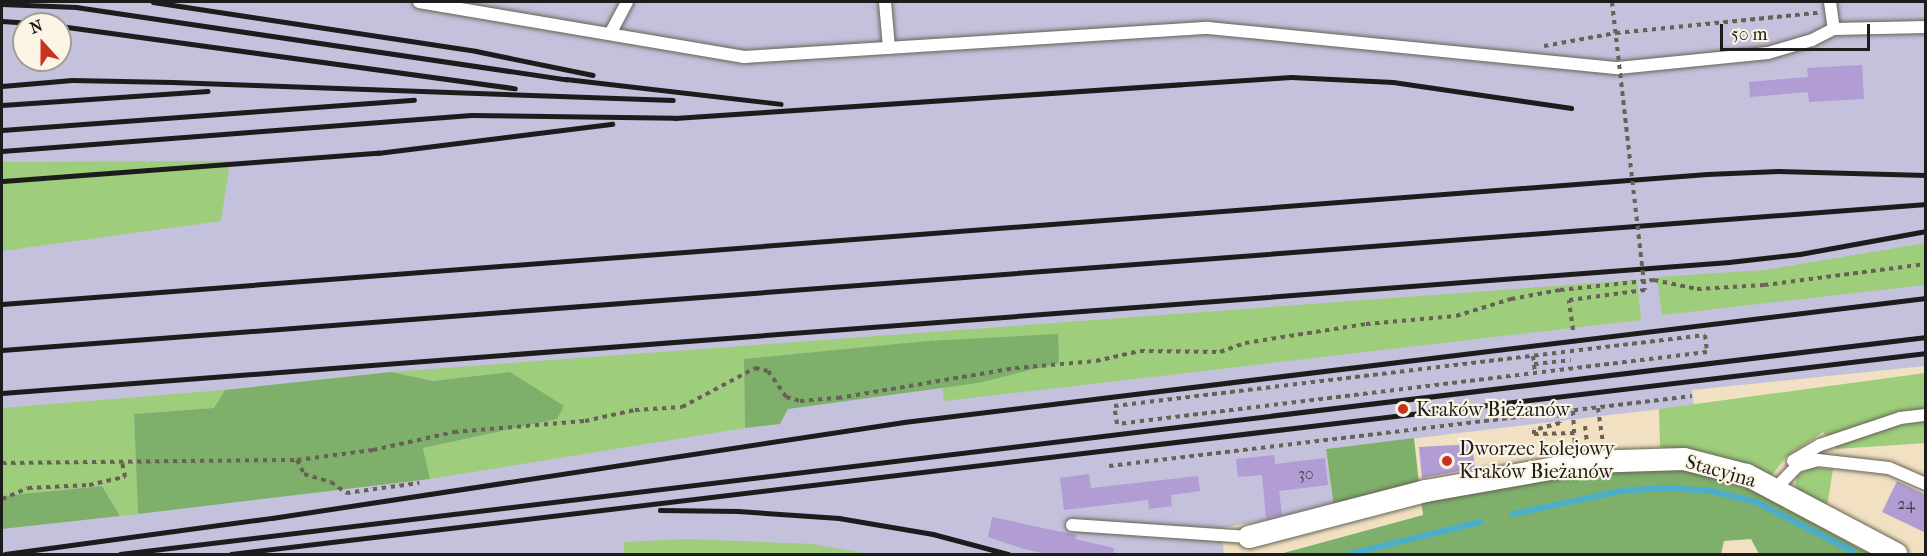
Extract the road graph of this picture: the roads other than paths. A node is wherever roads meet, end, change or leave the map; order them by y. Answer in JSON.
{"nodes":[{"id":1,"x":419,"y":2,"type":"edge"},
{"id":2,"x":627,"y":2,"type":"edge"},
{"id":3,"x":885,"y":2,"type":"edge"},
{"id":4,"x":1830,"y":7,"type":"edge"},
{"id":5,"x":1926,"y":27,"type":"edge"},
{"id":6,"x":1834,"y":29,"type":"junction"},
{"id":7,"x":610,"y":34,"type":"junction"},
{"id":8,"x":889,"y":48,"type":"junction"},
{"id":9,"x":1926,"y":415,"type":"edge"},
{"id":10,"x":1779,"y":483,"type":"junction"},
{"id":11,"x":1926,"y":484,"type":"edge"},
{"id":12,"x":1072,"y":525,"type":"dead end"},
{"id":13,"x":1249,"y":537,"type":"joint"},
{"id":14,"x":1896,"y":555,"type":"edge"}],
"edges":[{"from":1,"to":7,"type":"lane"},
{"from":2,"to":7,"type":"lane"},
{"from":3,"to":8,"type":"lane"},
{"from":4,"to":6,"type":"lane"},
{"from":5,"to":6,"type":"lane"},
{"from":6,"to":8,"type":"lane"},
{"from":7,"to":8,"type":"lane"},
{"from":9,"to":10,"type":"lane"},
{"from":10,"to":11,"type":"lane"},
{"from":10,"to":13,"type":"street","name":"Stacyjna"},
{"from":10,"to":14,"type":"street","name":"Stacyjna"},
{"from":12,"to":13,"type":"lane"}]}
